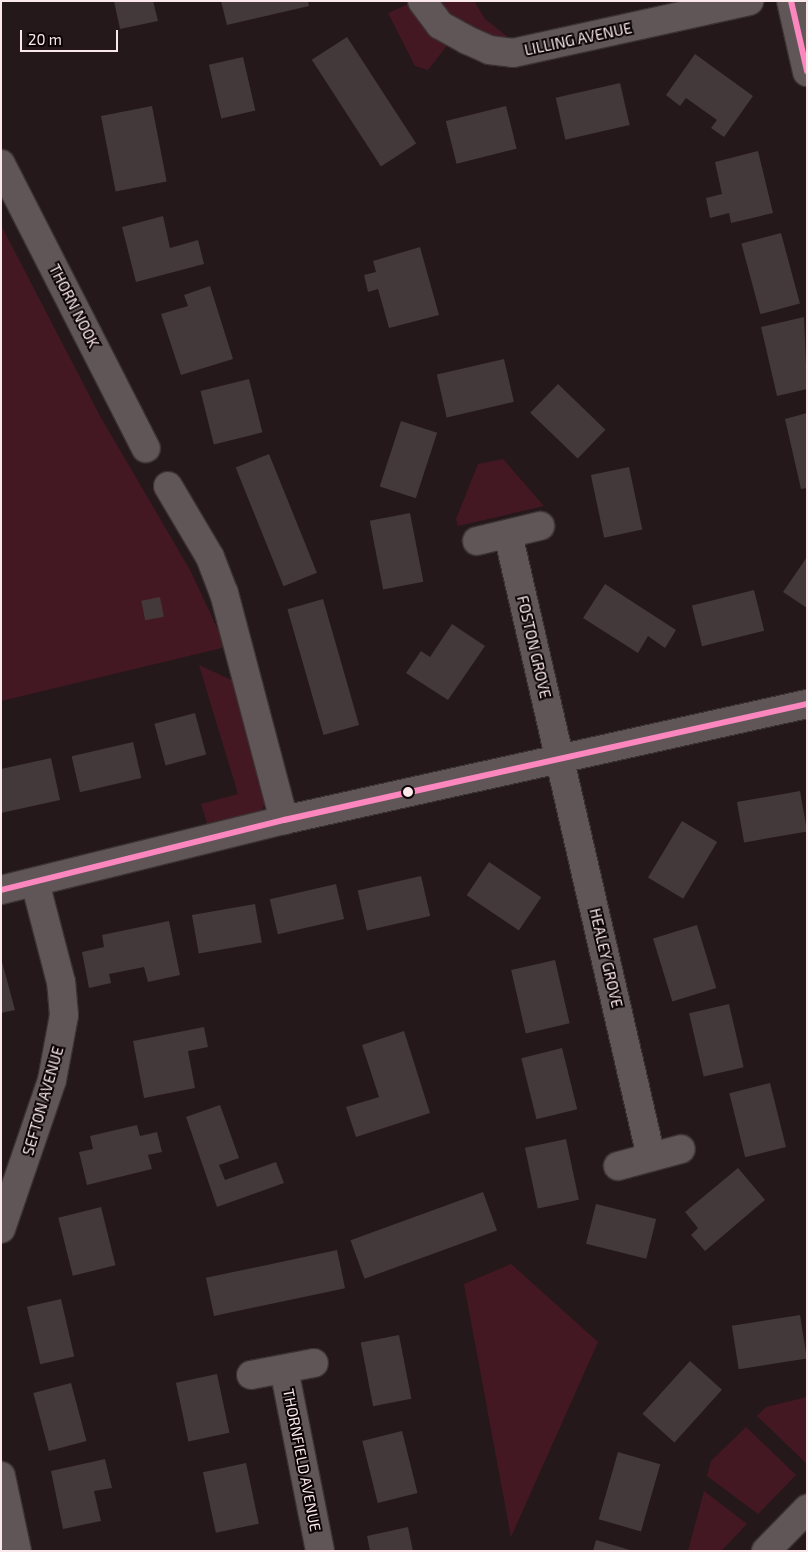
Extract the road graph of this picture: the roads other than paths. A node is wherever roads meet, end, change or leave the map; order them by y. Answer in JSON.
{"nodes":[{"id":1,"x":422,"y":1,"type":"edge"},
{"id":2,"x":749,"y":1,"type":"edge"},
{"id":3,"x":791,"y":1,"type":"edge"},
{"id":4,"x":807,"y":72,"type":"edge"},
{"id":5,"x":1,"y":164,"type":"edge"},
{"id":6,"x":146,"y":448,"type":"dead end"},
{"id":7,"x":168,"y":486,"type":"dead end"},
{"id":8,"x":540,"y":526,"type":"dead end"},
{"id":9,"x":508,"y":534,"type":"junction"},
{"id":10,"x":477,"y":541,"type":"dead end"},
{"id":11,"x":807,"y":704,"type":"edge"},
{"id":12,"x":561,"y":760,"type":"junction"},
{"id":13,"x":284,"y":820,"type":"junction"},
{"id":14,"x":35,"y":882,"type":"junction"},
{"id":15,"x":1,"y":890,"type":"edge"},
{"id":16,"x":681,"y":1148,"type":"dead end"},
{"id":17,"x":651,"y":1157,"type":"junction"},
{"id":18,"x":618,"y":1166,"type":"dead end"},
{"id":19,"x":1,"y":1229,"type":"edge"},
{"id":20,"x":314,"y":1363,"type":"dead end"},
{"id":21,"x":284,"y":1369,"type":"junction"},
{"id":22,"x":251,"y":1375,"type":"dead end"},
{"id":23,"x":1,"y":1476,"type":"edge"},
{"id":24,"x":807,"y":1509,"type":"edge"},
{"id":25,"x":17,"y":1551,"type":"edge"},
{"id":26,"x":320,"y":1551,"type":"edge"},
{"id":27,"x":766,"y":1551,"type":"edge"}],
"edges":[{"from":1,"to":2,"type":"street","name":"LILLING AVENUE"},
{"from":3,"to":4,"type":"street"},
{"from":5,"to":6,"type":"street","name":"THORN NOOK"},
{"from":7,"to":13,"type":"street"},
{"from":8,"to":9,"type":"street"},
{"from":9,"to":10,"type":"street"},
{"from":9,"to":12,"type":"street","name":"FOSTON GROVE"},
{"from":11,"to":12,"type":"street"},
{"from":12,"to":13,"type":"street"},
{"from":12,"to":17,"type":"street","name":"HEALEY GROVE"},
{"from":13,"to":14,"type":"street"},
{"from":14,"to":15,"type":"street"},
{"from":14,"to":19,"type":"street","name":"SEFTON AVENUE"},
{"from":16,"to":17,"type":"street"},
{"from":17,"to":18,"type":"street"},
{"from":20,"to":21,"type":"street","name":"THORNFIELD AVENUE"},
{"from":21,"to":22,"type":"street","name":"THORNFIELD AVENUE"},
{"from":21,"to":26,"type":"street","name":"THORNFIELD AVENUE"},
{"from":23,"to":25,"type":"street"},
{"from":24,"to":27,"type":"street"}]}
